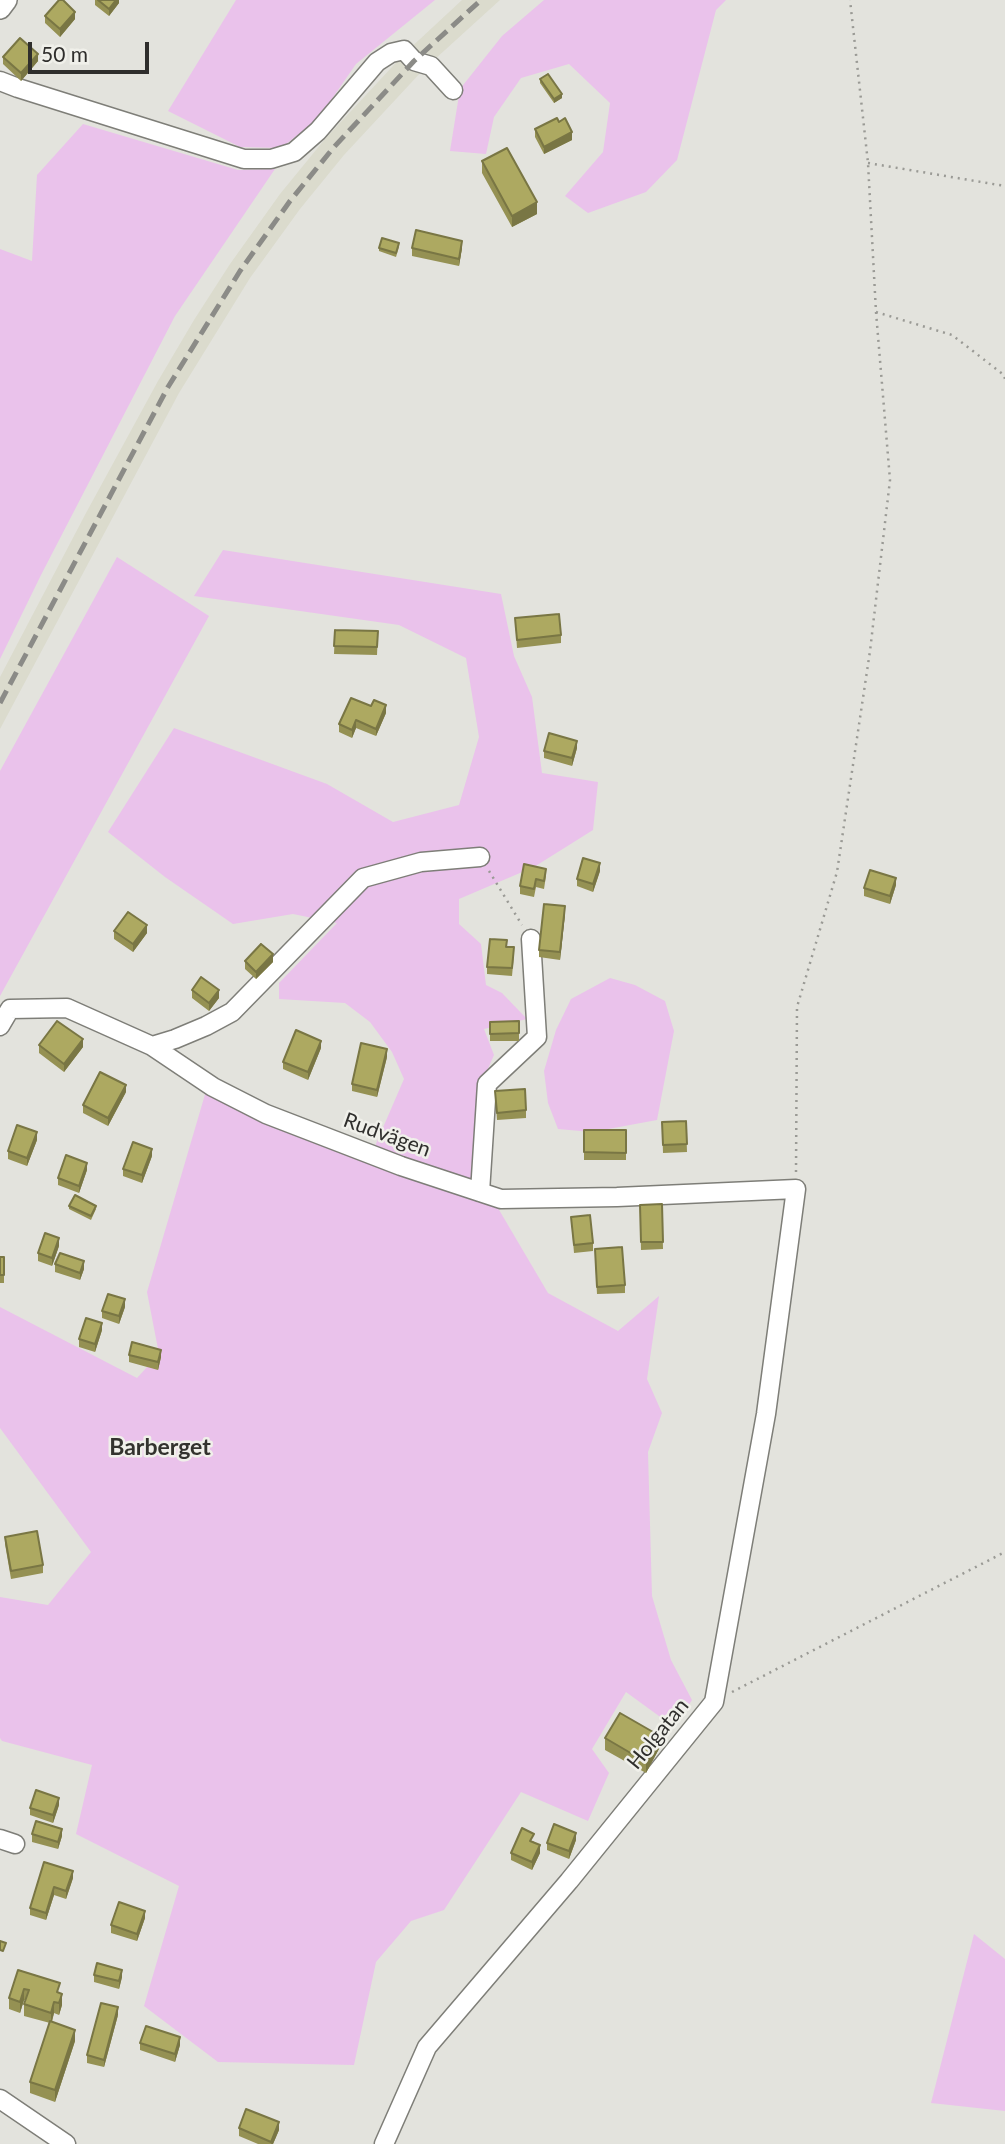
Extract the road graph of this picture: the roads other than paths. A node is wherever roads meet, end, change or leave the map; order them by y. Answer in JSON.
{"nodes":[{"id":1,"x":6,"y":0,"type":"edge"},
{"id":2,"x":0,"y":8,"type":"edge"},
{"id":3,"x":0,"y":81,"type":"edge"},
{"id":4,"x":453,"y":90,"type":"dead end"},
{"id":5,"x":480,"y":857,"type":"road end"},
{"id":6,"x":531,"y":940,"type":"road end"},
{"id":7,"x":0,"y":1026,"type":"edge"},
{"id":8,"x":152,"y":1046,"type":"junction"},
{"id":9,"x":796,"y":1189,"type":"joint"},
{"id":10,"x":480,"y":1192,"type":"junction"},
{"id":11,"x":0,"y":2099,"type":"edge"},
{"id":12,"x":66,"y":2144,"type":"edge"},
{"id":13,"x":384,"y":2144,"type":"edge"}],
"edges":[{"from":1,"to":2,"type":"street"},
{"from":3,"to":4,"type":"street"},
{"from":5,"to":8,"type":"street"},
{"from":6,"to":10,"type":"street"},
{"from":7,"to":8,"type":"street","name":"Rudvägen"},
{"from":8,"to":10,"type":"street","name":"Rudvägen"},
{"from":9,"to":10,"type":"street","name":"Rudvägen"},
{"from":9,"to":13,"type":"street","name":"Holgatan"},
{"from":11,"to":12,"type":"street"}]}
